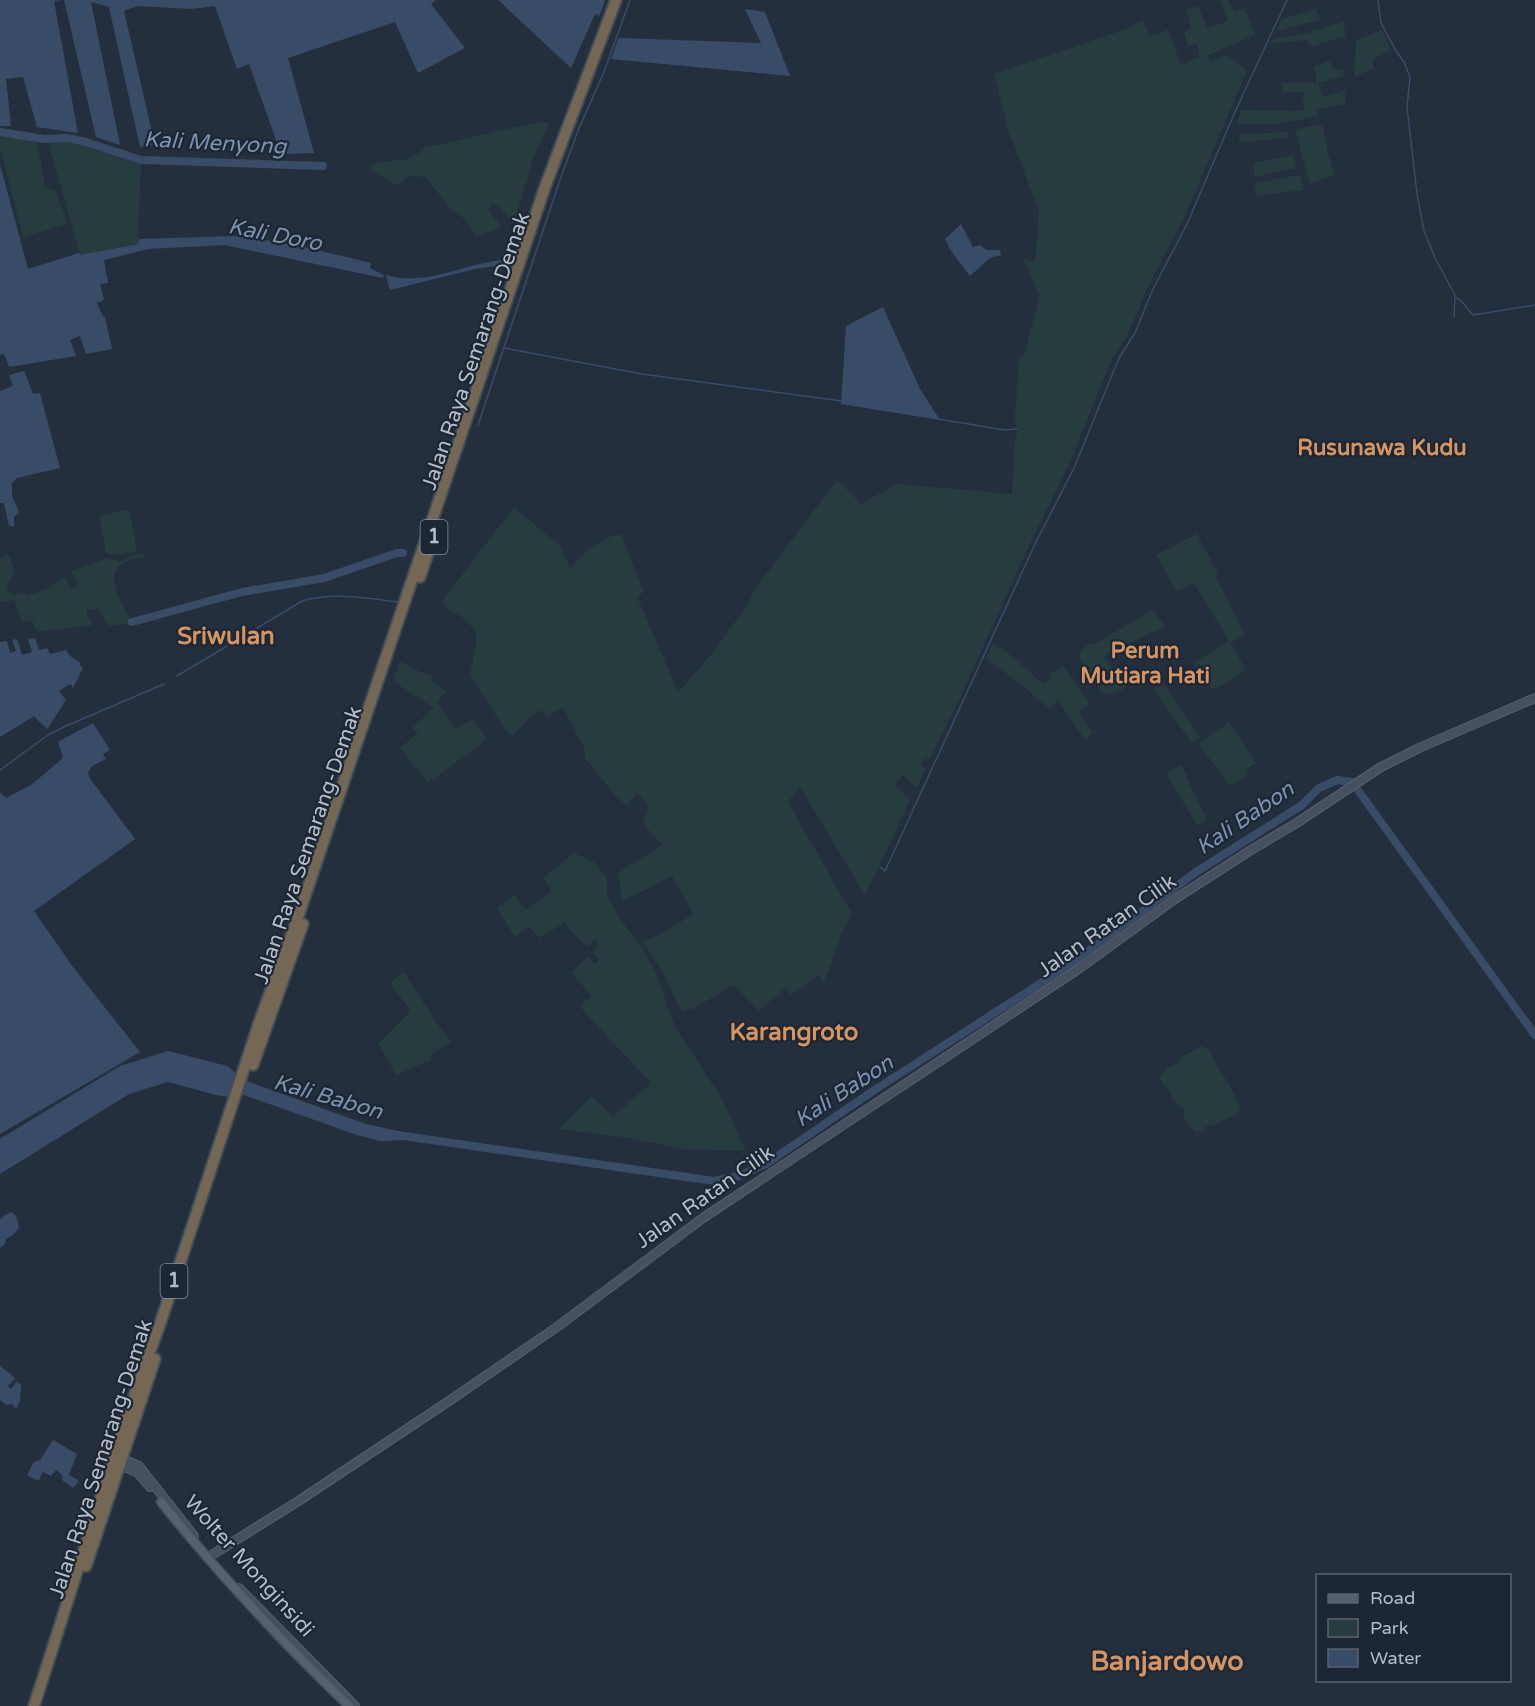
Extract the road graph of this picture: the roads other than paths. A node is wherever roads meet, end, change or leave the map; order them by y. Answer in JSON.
{"nodes":[{"id":1,"x":616,"y":0,"type":"edge"},
{"id":2,"x":624,"y":0,"type":"edge"},
{"id":3,"x":519,"y":273,"type":"junction"},
{"id":4,"x":1535,"y":698,"type":"edge"},
{"id":5,"x":126,"y":1464,"type":"junction"},
{"id":6,"x":161,"y":1502,"type":"joint"},
{"id":7,"x":208,"y":1557,"type":"junction"},
{"id":8,"x":257,"y":1609,"type":"junction"},
{"id":9,"x":34,"y":1706,"type":"edge"},
{"id":10,"x":41,"y":1706,"type":"edge"},
{"id":11,"x":349,"y":1706,"type":"edge"},
{"id":12,"x":355,"y":1706,"type":"edge"}],
"edges":[{"from":1,"to":3,"type":"highway","name":"Jalan Raya Semarang-Demak","number":"1"},
{"from":2,"to":3,"type":"highway","name":"Jalan Raya Semarang-Demak","number":"1"},
{"from":3,"to":5,"type":"highway","name":"Jalan Raya Semarang-Demak","number":"1"},
{"from":4,"to":7,"type":"street","name":"Jalan Ratan Cilik"},
{"from":5,"to":6,"type":"street","name":"Wolter Monginsidi"},
{"from":5,"to":7,"type":"street","name":"Wolter Monginsidi"},
{"from":5,"to":9,"type":"highway","number":"1"},
{"from":5,"to":10,"type":"highway","name":"Jalan Raya Semarang-Demak","number":"1"},
{"from":6,"to":7,"type":"main road","name":"Wolter Monginsidi"},
{"from":7,"to":8,"type":"main road","name":"Wolter Monginsidi"},
{"from":8,"to":11,"type":"main road","name":"Wolter Monginsidi"},
{"from":8,"to":12,"type":"street","name":"Wolter Monginsidi"}]}
